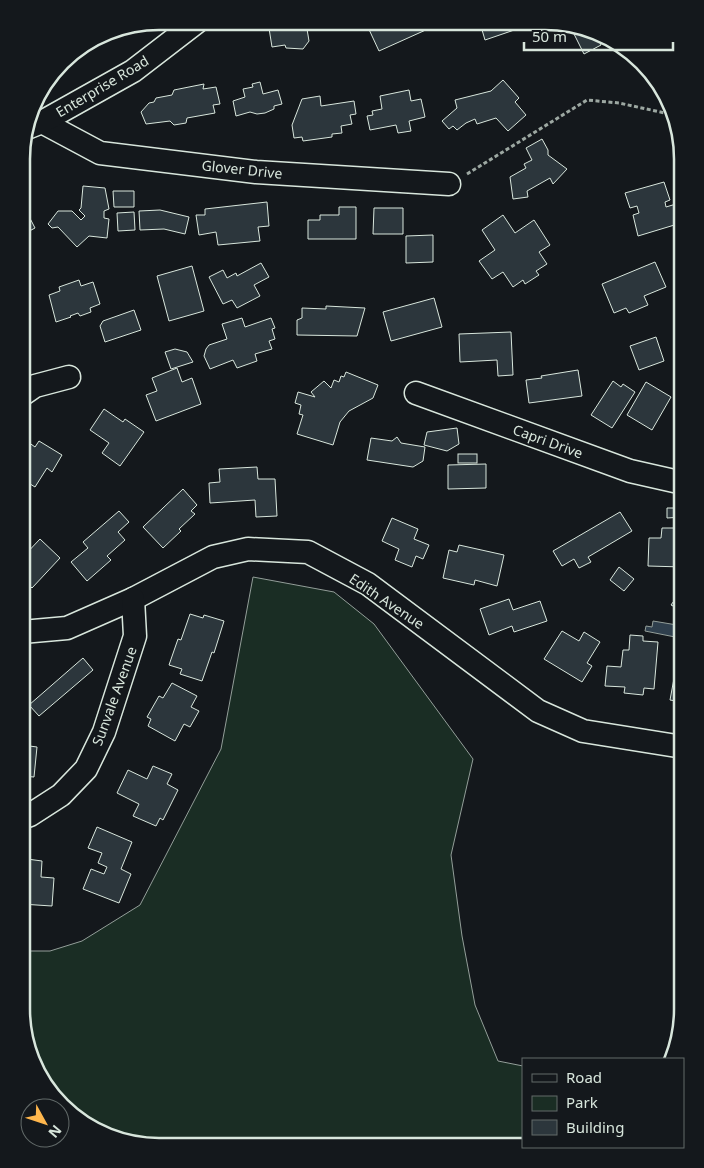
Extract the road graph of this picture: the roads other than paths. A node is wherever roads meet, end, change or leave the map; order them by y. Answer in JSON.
{"nodes":[{"id":1,"x":187,"y":30,"type":"edge"},
{"id":2,"x":34,"y":125,"type":"edge"},
{"id":3,"x":449,"y":184,"type":"road end"},
{"id":4,"x":69,"y":377,"type":"dead end"},
{"id":5,"x":30,"y":389,"type":"edge"},
{"id":6,"x":416,"y":393,"type":"dead end"},
{"id":7,"x":674,"y":481,"type":"edge"},
{"id":8,"x":133,"y":600,"type":"junction"},
{"id":9,"x":30,"y":631,"type":"edge"},
{"id":10,"x":674,"y":746,"type":"edge"},
{"id":11,"x":30,"y":815,"type":"edge"}],
"edges":[{"from":1,"to":2,"type":"street","name":"Enterprise Road"},
{"from":2,"to":3,"type":"street","name":"Glover Drive"},
{"from":4,"to":5,"type":"street"},
{"from":6,"to":7,"type":"street","name":"Capri Drive"},
{"from":8,"to":9,"type":"street","name":"Edith Avenue"},
{"from":8,"to":10,"type":"street","name":"Edith Avenue"},
{"from":8,"to":11,"type":"street","name":"Sunvale Avenue"}]}
